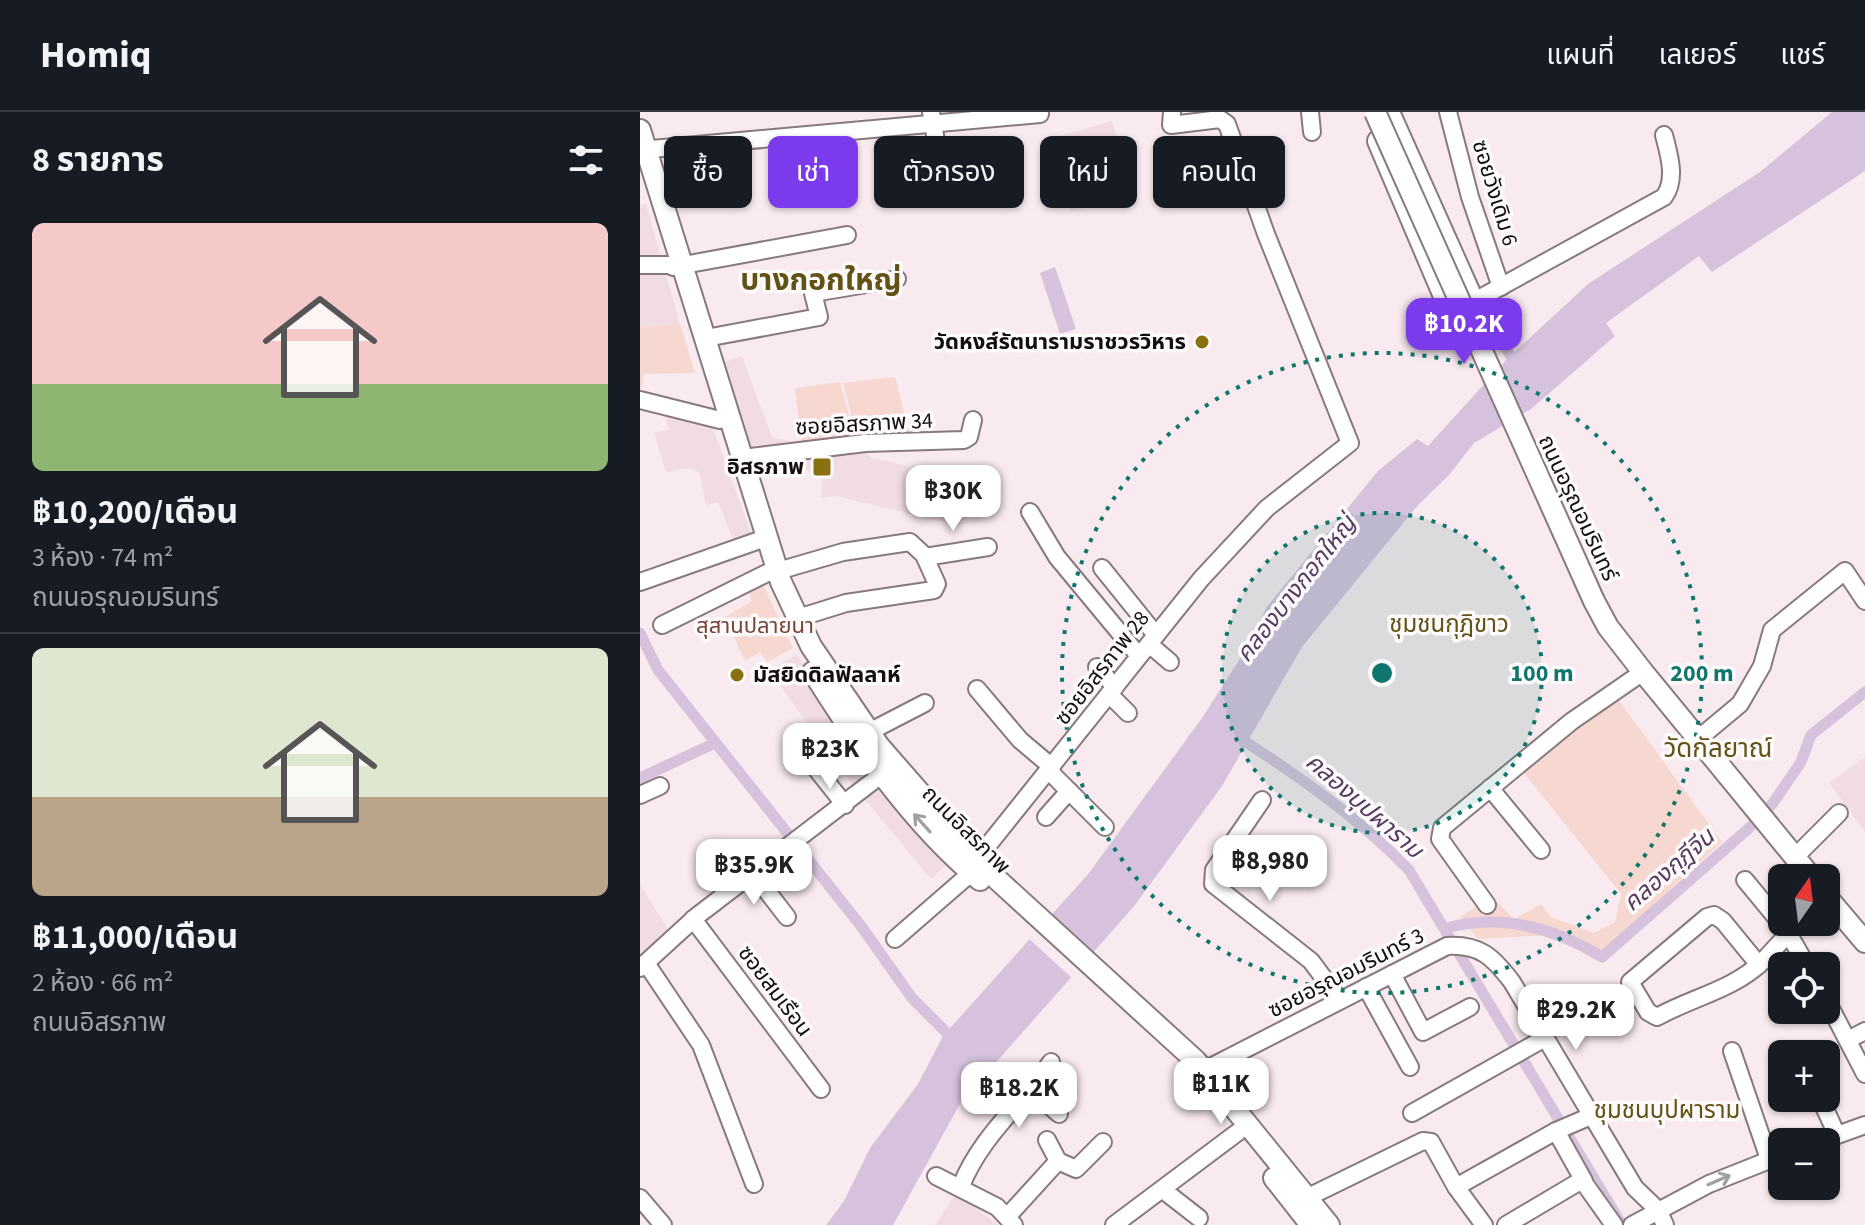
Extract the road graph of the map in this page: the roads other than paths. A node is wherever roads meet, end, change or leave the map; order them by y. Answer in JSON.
{"nodes":[{"id":1,"x":1310,"y":112,"type":"edge"},
{"id":2,"x":1366,"y":112,"type":"edge"},
{"id":3,"x":1375,"y":112,"type":"edge"},
{"id":4,"x":1389,"y":112,"type":"edge"},
{"id":5,"x":1448,"y":112,"type":"edge"},
{"id":6,"x":1040,"y":114,"type":"dead end"},
{"id":7,"x":932,"y":118,"type":"edge"},
{"id":8,"x":1172,"y":119,"type":"edge"},
{"id":9,"x":1312,"y":132,"type":"dead end"},
{"id":10,"x":1664,"y":135,"type":"dead end"},
{"id":11,"x":642,"y":147,"type":"edge"},
{"id":12,"x":847,"y":235,"type":"dead end"},
{"id":13,"x":640,"y":265,"type":"edge"},
{"id":14,"x":676,"y":266,"type":"junction"},
{"id":15,"x":897,"y":279,"type":"dead end"},
{"id":16,"x":1501,"y":287,"type":"junction"},
{"id":17,"x":1471,"y":303,"type":"junction"},
{"id":18,"x":706,"y":338,"type":"junction"},
{"id":19,"x":640,"y":400,"type":"edge"},
{"id":20,"x":720,"y":420,"type":"junction"},
{"id":21,"x":973,"y":420,"type":"dead end"},
{"id":22,"x":743,"y":458,"type":"junction"},
{"id":23,"x":1030,"y":512,"type":"dead end"},
{"id":24,"x":757,"y":541,"type":"junction"},
{"id":25,"x":988,"y":547,"type":"dead end"},
{"id":26,"x":925,"y":557,"type":"junction"},
{"id":27,"x":1102,"y":568,"type":"dead end"},
{"id":28,"x":773,"y":572,"type":"junction"},
{"id":29,"x":640,"y":582,"type":"edge"},
{"id":30,"x":1865,"y":601,"type":"edge"},
{"id":31,"x":798,"y":618,"type":"junction"},
{"id":32,"x":662,"y":625,"type":"dead end"},
{"id":33,"x":1148,"y":645,"type":"junction"},
{"id":34,"x":1170,"y":662,"type":"dead end"},
{"id":35,"x":1097,"y":667,"type":"dead end"},
{"id":36,"x":1643,"y":672,"type":"junction"},
{"id":37,"x":977,"y":689,"type":"dead end"},
{"id":38,"x":1112,"y":690,"type":"junction"},
{"id":39,"x":925,"y":703,"type":"dead end"},
{"id":40,"x":1128,"y":713,"type":"dead end"},
{"id":41,"x":869,"y":732,"type":"junction"},
{"id":42,"x":1698,"y":739,"type":"junction"},
{"id":43,"x":807,"y":757,"type":"dead end"},
{"id":44,"x":1050,"y":769,"type":"junction"},
{"id":45,"x":888,"y":770,"type":"junction"},
{"id":46,"x":660,"y":786,"type":"dead end"},
{"id":47,"x":1490,"y":788,"type":"junction"},
{"id":48,"x":1069,"y":791,"type":"junction"},
{"id":49,"x":640,"y":795,"type":"edge"},
{"id":50,"x":1262,"y":800,"type":"dead end"},
{"id":51,"x":845,"y":805,"type":"junction"},
{"id":52,"x":1839,"y":813,"type":"dead end"},
{"id":53,"x":1046,"y":817,"type":"dead end"},
{"id":54,"x":1105,"y":827,"type":"dead end"},
{"id":55,"x":1541,"y":850,"type":"dead end"},
{"id":56,"x":1795,"y":857,"type":"junction"},
{"id":57,"x":1801,"y":864,"type":"edge"},
{"id":58,"x":979,"y":870,"type":"junction"},
{"id":59,"x":753,"y":873,"type":"junction"},
{"id":60,"x":1745,"y":880,"type":"dead end"},
{"id":61,"x":1487,"y":905,"type":"dead end"},
{"id":62,"x":1768,"y":908,"type":"edge"},
{"id":63,"x":1840,"y":911,"type":"edge"},
{"id":64,"x":787,"y":917,"type":"dead end"},
{"id":65,"x":693,"y":919,"type":"junction"},
{"id":66,"x":1862,"y":934,"type":"edge"},
{"id":67,"x":1779,"y":936,"type":"edge"},
{"id":68,"x":895,"y":939,"type":"dead end"},
{"id":69,"x":643,"y":965,"type":"edge"},
{"id":70,"x":1759,"y":965,"type":"junction"},
{"id":71,"x":1392,"y":974,"type":"junction"},
{"id":72,"x":1366,"y":987,"type":"junction"},
{"id":73,"x":1340,"y":1000,"type":"junction"},
{"id":74,"x":1470,"y":1007,"type":"dead end"},
{"id":75,"x":1839,"y":1024,"type":"edge"},
{"id":76,"x":1865,"y":1031,"type":"edge"},
{"id":77,"x":1545,"y":1038,"type":"junction"},
{"id":78,"x":1848,"y":1040,"type":"junction"},
{"id":79,"x":1732,"y":1051,"type":"dead end"},
{"id":80,"x":1051,"y":1062,"type":"dead end"},
{"id":81,"x":1410,"y":1067,"type":"dead end"},
{"id":82,"x":1198,"y":1073,"type":"junction"},
{"id":83,"x":1865,"y":1074,"type":"edge"},
{"id":84,"x":821,"y":1089,"type":"dead end"},
{"id":85,"x":1030,"y":1089,"type":"junction"},
{"id":86,"x":1412,"y":1113,"type":"dead end"},
{"id":87,"x":1059,"y":1114,"type":"dead end"},
{"id":88,"x":1591,"y":1116,"type":"junction"},
{"id":89,"x":1865,"y":1125,"type":"edge"},
{"id":90,"x":1563,"y":1128,"type":"junction"},
{"id":91,"x":1238,"y":1132,"type":"junction"},
{"id":92,"x":1840,"y":1134,"type":"edge"},
{"id":93,"x":1047,"y":1140,"type":"dead end"},
{"id":94,"x":1768,"y":1140,"type":"edge"},
{"id":95,"x":1103,"y":1142,"type":"dead end"},
{"id":96,"x":1058,"y":1161,"type":"junction"},
{"id":97,"x":1768,"y":1161,"type":"edge"},
{"id":98,"x":936,"y":1176,"type":"dead end"},
{"id":99,"x":1584,"y":1181,"type":"junction"},
{"id":100,"x":754,"y":1184,"type":"dead end"},
{"id":101,"x":961,"y":1186,"type":"junction"},
{"id":102,"x":1456,"y":1187,"type":"junction"},
{"id":103,"x":1163,"y":1190,"type":"junction"},
{"id":104,"x":640,"y":1198,"type":"edge"},
{"id":105,"x":1301,"y":1200,"type":"junction"},
{"id":106,"x":1660,"y":1215,"type":"edge"},
{"id":107,"x":1199,"y":1218,"type":"dead end"},
{"id":108,"x":1011,"y":1221,"type":"edge"},
{"id":109,"x":663,"y":1225,"type":"edge"},
{"id":110,"x":1114,"y":1225,"type":"edge"},
{"id":111,"x":1311,"y":1225,"type":"edge"},
{"id":112,"x":1329,"y":1225,"type":"edge"},
{"id":113,"x":1484,"y":1225,"type":"edge"},
{"id":114,"x":1506,"y":1225,"type":"edge"},
{"id":115,"x":1614,"y":1225,"type":"edge"},
{"id":116,"x":1632,"y":1225,"type":"edge"}],
"edges":[{"from":1,"to":9,"type":"street"},
{"from":2,"to":17,"type":"main road"},
{"from":3,"to":36,"type":"main road","name":"ถนนอรุณอมรินทร์","bridge":true},
{"from":4,"to":17,"type":"main road"},
{"from":5,"to":16,"type":"street","name":"ซอยวังเดิม 6"},
{"from":6,"to":7,"type":"street"},
{"from":7,"to":11,"type":"street"},
{"from":8,"to":33,"type":"street","name":"ซอยอิสรภาพ 28"},
{"from":10,"to":16,"type":"street"},
{"from":11,"to":14,"type":"main road"},
{"from":12,"to":14,"type":"street"},
{"from":13,"to":14,"type":"street"},
{"from":14,"to":18,"type":"main road"},
{"from":14,"to":20,"type":"main road","name":"ถนนอิสรภาพ"},
{"from":15,"to":18,"type":"street"},
{"from":16,"to":17,"type":"street"},
{"from":18,"to":22,"type":"main road"},
{"from":19,"to":20,"type":"street"},
{"from":20,"to":24,"type":"main road","name":"ถนนอิสรภาพ"},
{"from":21,"to":22,"type":"street","name":"ซอยอิสรภาพ 34"},
{"from":22,"to":28,"type":"main road"},
{"from":23,"to":33,"type":"street"},
{"from":24,"to":28,"type":"main road","name":"ถนนอิสรภาพ"},
{"from":24,"to":29,"type":"street"},
{"from":25,"to":26,"type":"street"},
{"from":26,"to":28,"type":"street"},
{"from":26,"to":31,"type":"street"},
{"from":27,"to":33,"type":"street"},
{"from":28,"to":31,"type":"main road"},
{"from":28,"to":32,"type":"street"},
{"from":28,"to":45,"type":"main road","name":"ถนนอิสรภาพ"},
{"from":30,"to":42,"type":"street"},
{"from":31,"to":41,"type":"main road"},
{"from":33,"to":34,"type":"street"},
{"from":33,"to":38,"type":"street","name":"ซอยอิสรภาพ 28"},
{"from":35,"to":38,"type":"street"},
{"from":36,"to":42,"type":"main road","name":"ถนนอรุณอมรินทร์"},
{"from":36,"to":47,"type":"street"},
{"from":37,"to":44,"type":"street"},
{"from":38,"to":40,"type":"street"},
{"from":38,"to":44,"type":"street","name":"ซอยอิสรภาพ 28"},
{"from":39,"to":41,"type":"street"},
{"from":41,"to":45,"type":"main road"},
{"from":42,"to":56,"type":"main road","name":"ถนนอรุณอมรินทร์"},
{"from":43,"to":51,"type":"street"},
{"from":44,"to":48,"type":"street"},
{"from":44,"to":58,"type":"street","name":"ซอยอิสรภาพ 28"},
{"from":45,"to":51,"type":"street"},
{"from":45,"to":58,"type":"main road","name":"ถนนอิสรภาพ"},
{"from":46,"to":49,"type":"street"},
{"from":47,"to":55,"type":"street"},
{"from":47,"to":61,"type":"street"},
{"from":48,"to":53,"type":"street"},
{"from":48,"to":54,"type":"street"},
{"from":50,"to":73,"type":"street"},
{"from":51,"to":59,"type":"street"},
{"from":52,"to":56,"type":"street"},
{"from":56,"to":57,"type":"main road","name":"ถนนอรุณอมรินทร์"},
{"from":58,"to":68,"type":"street","name":"ซอยอิสรภาพ 28"},
{"from":58,"to":82,"type":"main road","name":"ถนนอิสรภาพ"},
{"from":59,"to":64,"type":"street"},
{"from":59,"to":65,"type":"street"},
{"from":60,"to":62,"type":"street"},
{"from":63,"to":66,"type":"main road"},
{"from":65,"to":69,"type":"street"},
{"from":65,"to":84,"type":"street","name":"ซอยสมเรือน"},
{"from":67,"to":70,"type":"street"},
{"from":69,"to":100,"type":"street"},
{"from":70,"to":70,"type":"street"},
{"from":71,"to":72,"type":"street","name":"ซอยอรุณอมรินทร์ 3"},
{"from":71,"to":74,"type":"street"},
{"from":71,"to":77,"type":"street","name":"ซอยอรุณอมรินทร์ 3"},
{"from":72,"to":73,"type":"street","name":"ซอยอรุณอมรินทร์ 3"},
{"from":72,"to":81,"type":"street"},
{"from":73,"to":82,"type":"street","name":"ซอยอรุณอมรินทร์ 3"},
{"from":75,"to":78,"type":"street"},
{"from":76,"to":78,"type":"street"},
{"from":77,"to":86,"type":"street"},
{"from":77,"to":88,"type":"street","name":"ซอยอรุณอมรินทร์ 3"},
{"from":78,"to":83,"type":"street"},
{"from":79,"to":94,"type":"street"},
{"from":80,"to":85,"type":"street"},
{"from":82,"to":91,"type":"main road","name":"ถนนอิสรภาพ"},
{"from":82,"to":105,"type":"main road"},
{"from":85,"to":87,"type":"street"},
{"from":85,"to":101,"type":"street"},
{"from":88,"to":90,"type":"street"},
{"from":88,"to":106,"type":"street","name":"ซอยอรุณอมรินทร์ 3"},
{"from":89,"to":92,"type":"street"},
{"from":90,"to":99,"type":"street"},
{"from":90,"to":102,"type":"street"},
{"from":91,"to":103,"type":"street"},
{"from":91,"to":105,"type":"main road","name":"ถนนอิสรภาพ"},
{"from":93,"to":96,"type":"street"},
{"from":95,"to":96,"type":"street"},
{"from":96,"to":108,"type":"street"},
{"from":106,"to":97,"type":"street","one_way":true},
{"from":98,"to":101,"type":"street"},
{"from":99,"to":114,"type":"street"},
{"from":99,"to":115,"type":"street"},
{"from":101,"to":108,"type":"street"},
{"from":102,"to":105,"type":"street"},
{"from":102,"to":113,"type":"street"},
{"from":103,"to":107,"type":"street"},
{"from":103,"to":110,"type":"street"},
{"from":104,"to":109,"type":"street"},
{"from":105,"to":111,"type":"main road","name":"ถนนอิสรภาพ"},
{"from":105,"to":112,"type":"main road"},
{"from":106,"to":116,"type":"street"}]}
